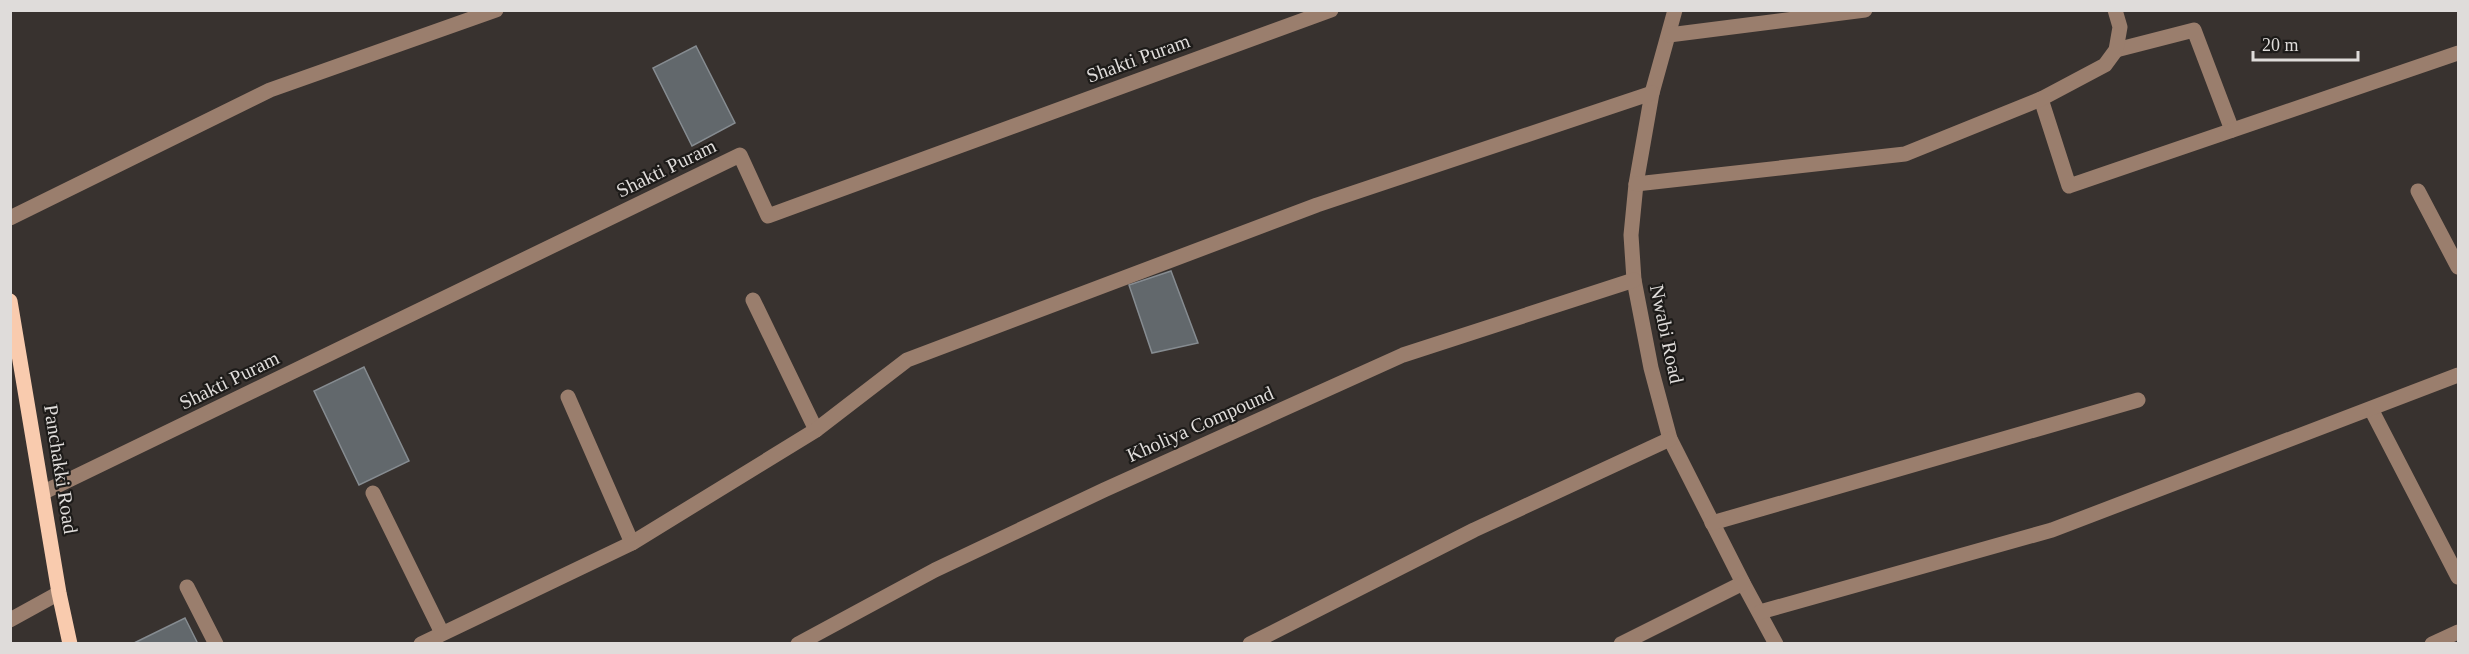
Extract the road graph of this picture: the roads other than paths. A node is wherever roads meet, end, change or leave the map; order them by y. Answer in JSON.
{"nodes":[{"id":1,"x":496,"y":10,"type":"edge"},
{"id":2,"x":1331,"y":10,"type":"edge"},
{"id":3,"x":1675,"y":10,"type":"edge"},
{"id":4,"x":1865,"y":10,"type":"edge"},
{"id":5,"x":2115,"y":10,"type":"edge"},
{"id":6,"x":1669,"y":35,"type":"junction"},
{"id":7,"x":2116,"y":50,"type":"junction"},
{"id":8,"x":2458,"y":53,"type":"edge"},
{"id":9,"x":1652,"y":93,"type":"junction"},
{"id":10,"x":2041,"y":99,"type":"junction"},
{"id":11,"x":2232,"y":130,"type":"junction"},
{"id":12,"x":1636,"y":184,"type":"junction"},
{"id":13,"x":2418,"y":191,"type":"dead end"},
{"id":14,"x":10,"y":218,"type":"edge"},
{"id":15,"x":2458,"y":267,"type":"edge"},
{"id":16,"x":1634,"y":280,"type":"junction"},
{"id":17,"x":753,"y":300,"type":"dead end"},
{"id":18,"x":10,"y":301,"type":"edge"},
{"id":19,"x":14,"y":342,"type":"edge"},
{"id":20,"x":2458,"y":375,"type":"edge"},
{"id":21,"x":568,"y":397,"type":"dead end"},
{"id":22,"x":2138,"y":400,"type":"dead end"},
{"id":23,"x":2371,"y":409,"type":"junction"},
{"id":24,"x":816,"y":430,"type":"junction"},
{"id":25,"x":1670,"y":439,"type":"junction"},
{"id":26,"x":44,"y":492,"type":"junction"},
{"id":27,"x":373,"y":493,"type":"dead end"},
{"id":28,"x":1712,"y":523,"type":"junction"},
{"id":29,"x":632,"y":543,"type":"junction"},
{"id":30,"x":2458,"y":577,"type":"edge"},
{"id":31,"x":1743,"y":583,"type":"junction"},
{"id":32,"x":188,"y":586,"type":"dead end"},
{"id":33,"x":59,"y":593,"type":"junction"},
{"id":34,"x":1760,"y":612,"type":"junction"},
{"id":35,"x":10,"y":620,"type":"edge"},
{"id":36,"x":2458,"y":632,"type":"edge"},
{"id":37,"x":442,"y":633,"type":"junction"},
{"id":38,"x":70,"y":644,"type":"edge"},
{"id":39,"x":216,"y":644,"type":"edge"},
{"id":40,"x":421,"y":644,"type":"edge"},
{"id":41,"x":798,"y":644,"type":"edge"},
{"id":42,"x":1250,"y":644,"type":"edge"},
{"id":43,"x":1621,"y":644,"type":"edge"},
{"id":44,"x":1776,"y":644,"type":"edge"},
{"id":45,"x":2432,"y":644,"type":"edge"}],
"edges":[{"from":1,"to":14,"type":"street"},
{"from":2,"to":26,"type":"street","name":"Shakti Puram"},
{"from":3,"to":6,"type":"street","name":"Nwabi Road"},
{"from":4,"to":6,"type":"street"},
{"from":5,"to":7,"type":"street"},
{"from":6,"to":9,"type":"street","name":"Nwabi Road"},
{"from":7,"to":10,"type":"street"},
{"from":7,"to":11,"type":"street"},
{"from":8,"to":11,"type":"street"},
{"from":9,"to":12,"type":"street","name":"Nwabi Road"},
{"from":9,"to":24,"type":"street"},
{"from":10,"to":11,"type":"street"},
{"from":10,"to":12,"type":"street"},
{"from":12,"to":16,"type":"street","name":"Nwabi Road"},
{"from":13,"to":15,"type":"street"},
{"from":16,"to":25,"type":"street","name":"Nwabi Road"},
{"from":16,"to":41,"type":"street","name":"Kholiya Compound"},
{"from":17,"to":24,"type":"street"},
{"from":18,"to":19,"type":"main road","name":"Panchakki Road"},
{"from":19,"to":26,"type":"main road","name":"Panchakki Road"},
{"from":20,"to":23,"type":"street"},
{"from":21,"to":29,"type":"street"},
{"from":22,"to":28,"type":"street"},
{"from":23,"to":30,"type":"street"},
{"from":23,"to":34,"type":"street"},
{"from":24,"to":29,"type":"street"},
{"from":25,"to":28,"type":"street","name":"Nwabi Road"},
{"from":25,"to":42,"type":"street"},
{"from":26,"to":33,"type":"main road","name":"Panchakki Road"},
{"from":27,"to":37,"type":"street"},
{"from":28,"to":31,"type":"street","name":"Nwabi Road"},
{"from":29,"to":37,"type":"street"},
{"from":31,"to":34,"type":"street","name":"Nwabi Road"},
{"from":31,"to":43,"type":"street"},
{"from":32,"to":39,"type":"street"},
{"from":33,"to":35,"type":"street"},
{"from":33,"to":38,"type":"main road","name":"Panchakki Road"},
{"from":34,"to":44,"type":"street","name":"Nwabi Road"},
{"from":36,"to":45,"type":"street"},
{"from":37,"to":40,"type":"street"}]}
